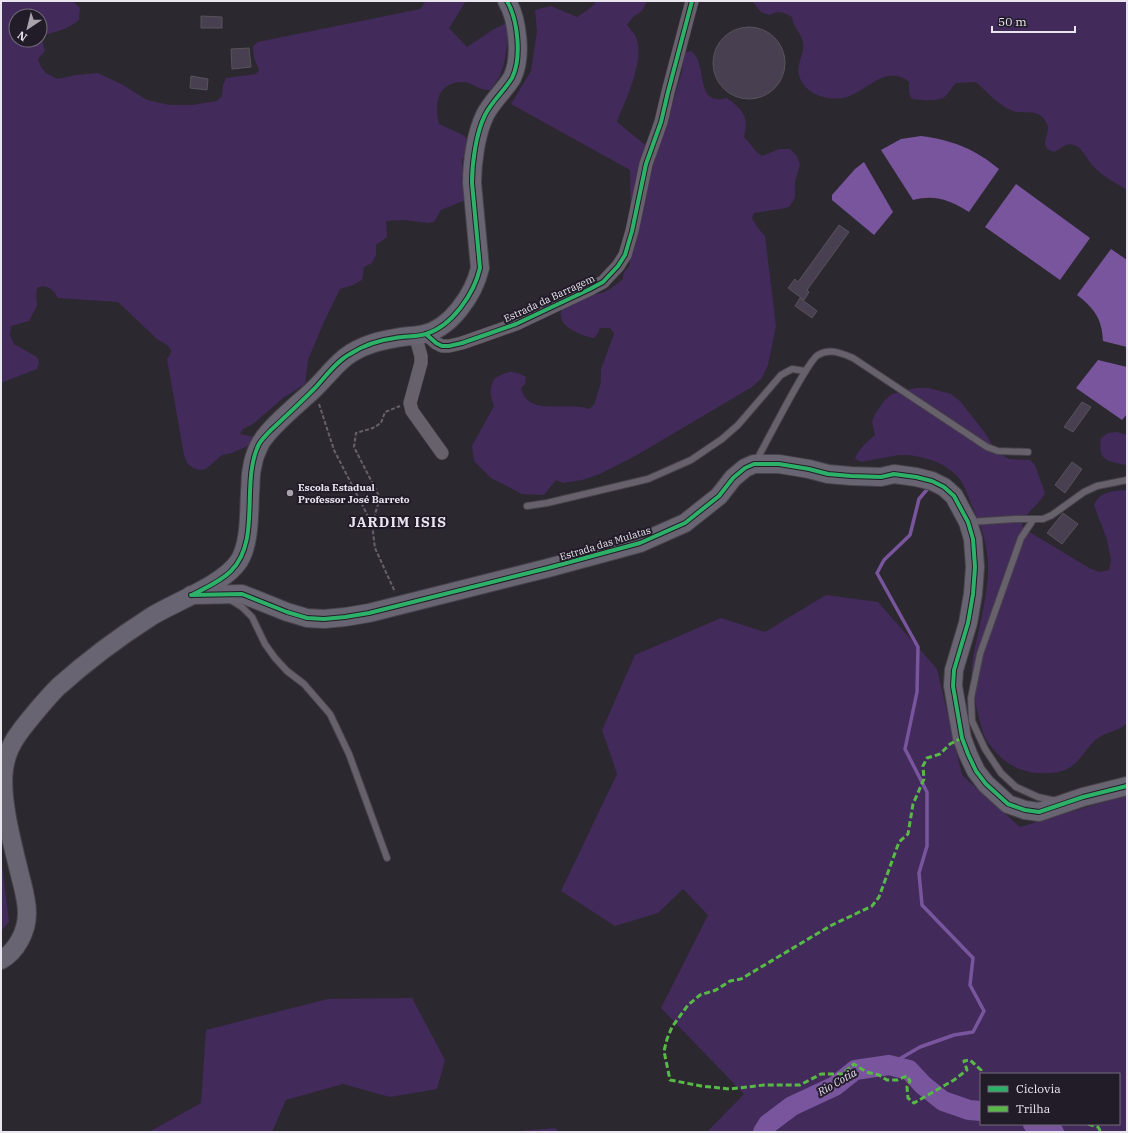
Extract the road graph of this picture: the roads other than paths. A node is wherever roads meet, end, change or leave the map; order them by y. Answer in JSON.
{"nodes":[{"id":1,"x":507,"y":1,"type":"edge"},
{"id":2,"x":692,"y":1,"type":"edge"},
{"id":3,"x":420,"y":335,"type":"junction"},
{"id":4,"x":805,"y":371,"type":"junction"},
{"id":5,"x":1028,"y":452,"type":"dead end"},
{"id":6,"x":442,"y":453,"type":"dead end"},
{"id":7,"x":754,"y":464,"type":"junction"},
{"id":8,"x":1127,"y":480,"type":"edge"},
{"id":9,"x":527,"y":506,"type":"dead end"},
{"id":10,"x":1033,"y":520,"type":"junction"},
{"id":11,"x":968,"y":522,"type":"junction"},
{"id":12,"x":191,"y":595,"type":"junction"},
{"id":13,"x":223,"y":595,"type":"junction"},
{"id":14,"x":2,"y":767,"type":"edge"},
{"id":15,"x":1127,"y":786,"type":"edge"},
{"id":16,"x":1065,"y":803,"type":"junction"},
{"id":17,"x":387,"y":858,"type":"dead end"},
{"id":18,"x":1,"y":960,"type":"edge"}],
"edges":[{"from":1,"to":3,"type":"street"},
{"from":2,"to":3,"type":"street","name":"Estrada da Barragem"},
{"from":3,"to":6,"type":"street"},
{"from":3,"to":12,"type":"street"},
{"from":4,"to":5,"type":"lane"},
{"from":4,"to":7,"type":"lane"},
{"from":4,"to":9,"type":"lane"},
{"from":7,"to":11,"type":"street"},
{"from":7,"to":13,"type":"street","name":"Estrada das Mulatas"},
{"from":8,"to":10,"type":"lane"},
{"from":10,"to":11,"type":"lane"},
{"from":10,"to":16,"type":"lane"},
{"from":11,"to":16,"type":"street"},
{"from":12,"to":13,"type":"street","name":"Estrada das Mulatas"},
{"from":12,"to":14,"type":"street"},
{"from":13,"to":17,"type":"lane"},
{"from":14,"to":18,"type":"street"},
{"from":15,"to":16,"type":"street"}]}
